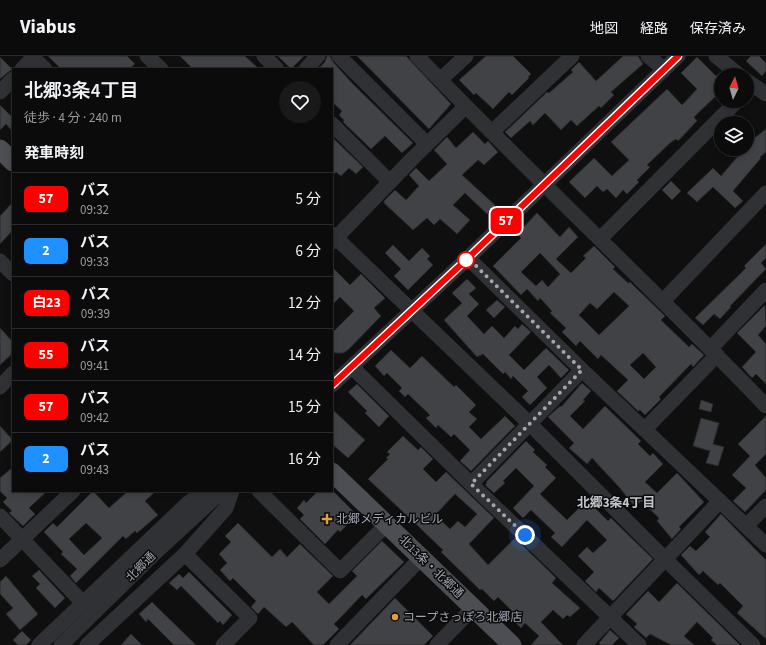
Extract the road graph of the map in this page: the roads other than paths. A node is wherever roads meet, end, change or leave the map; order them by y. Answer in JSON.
{"nodes":[{"id":1,"x":264,"y":56,"type":"edge"},
{"id":2,"x":318,"y":56,"type":"edge"},
{"id":3,"x":338,"y":56,"type":"edge"},
{"id":4,"x":417,"y":56,"type":"edge"},
{"id":5,"x":466,"y":56,"type":"edge"},
{"id":6,"x":572,"y":56,"type":"edge"},
{"id":7,"x":648,"y":56,"type":"edge"},
{"id":8,"x":678,"y":56,"type":"edge"},
{"id":9,"x":716,"y":56,"type":"edge"},
{"id":10,"x":33,"y":57,"type":"edge"},
{"id":11,"x":23,"y":68,"type":"edge"},
{"id":12,"x":44,"y":68,"type":"edge"},
{"id":13,"x":277,"y":68,"type":"edge"},
{"id":14,"x":307,"y":68,"type":"edge"},
{"id":15,"x":731,"y":68,"type":"edge"},
{"id":16,"x":664,"y":69,"type":"junction"},
{"id":17,"x":12,"y":80,"type":"edge"},
{"id":18,"x":440,"y":80,"type":"junction"},
{"id":19,"x":0,"y":92,"type":"edge"},
{"id":20,"x":465,"y":107,"type":"junction"},
{"id":21,"x":730,"y":108,"type":"edge"},
{"id":22,"x":333,"y":125,"type":"edge"},
{"id":23,"x":492,"y":132,"type":"junction"},
{"id":24,"x":427,"y":144,"type":"junction"},
{"id":25,"x":0,"y":149,"type":"edge"},
{"id":26,"x":12,"y":161,"type":"edge"},
{"id":27,"x":390,"y":182,"type":"junction"},
{"id":28,"x":544,"y":184,"type":"junction"},
{"id":29,"x":766,"y":193,"type":"edge"},
{"id":30,"x":333,"y":238,"type":"edge"},
{"id":31,"x":601,"y":238,"type":"junction"},
{"id":32,"x":468,"y":258,"type":"junction"},
{"id":33,"x":0,"y":261,"type":"edge"},
{"id":34,"x":12,"y":273,"type":"edge"},
{"id":35,"x":766,"y":290,"type":"edge"},
{"id":36,"x":664,"y":301,"type":"junction"},
{"id":37,"x":411,"y":312,"type":"junction"},
{"id":38,"x":714,"y":352,"type":"junction"},
{"id":39,"x":352,"y":367,"type":"junction"},
{"id":40,"x":582,"y":370,"type":"junction"},
{"id":41,"x":333,"y":384,"type":"edge"},
{"id":42,"x":766,"y":406,"type":"edge"},
{"id":43,"x":530,"y":424,"type":"junction"},
{"id":44,"x":645,"y":429,"type":"junction"},
{"id":45,"x":333,"y":473,"type":"edge"},
{"id":46,"x":471,"y":484,"type":"junction"},
{"id":47,"x":72,"y":492,"type":"edge"},
{"id":48,"x":224,"y":492,"type":"edge"},
{"id":49,"x":260,"y":492,"type":"edge"},
{"id":50,"x":720,"y":501,"type":"junction"},
{"id":51,"x":766,"y":506,"type":"edge"},
{"id":52,"x":0,"y":516,"type":"edge"},
{"id":53,"x":387,"y":524,"type":"junction"},
{"id":54,"x":746,"y":526,"type":"junction"},
{"id":55,"x":22,"y":540,"type":"junction"},
{"id":56,"x":766,"y":544,"type":"edge"},
{"id":57,"x":185,"y":554,"type":"junction"},
{"id":58,"x":421,"y":558,"type":"junction"},
{"id":59,"x":665,"y":559,"type":"junction"},
{"id":60,"x":0,"y":560,"type":"edge"},
{"id":61,"x":83,"y":603,"type":"junction"},
{"id":62,"x":474,"y":607,"type":"junction"},
{"id":63,"x":610,"y":617,"type":"junction"},
{"id":64,"x":88,"y":644,"type":"edge"},
{"id":65,"x":39,"y":645,"type":"edge"},
{"id":66,"x":61,"y":645,"type":"edge"},
{"id":67,"x":223,"y":645,"type":"edge"},
{"id":68,"x":337,"y":645,"type":"edge"},
{"id":69,"x":437,"y":645,"type":"edge"},
{"id":70,"x":512,"y":645,"type":"edge"},
{"id":71,"x":584,"y":645,"type":"edge"},
{"id":72,"x":639,"y":645,"type":"edge"},
{"id":73,"x":753,"y":645,"type":"edge"}],
"edges":[{"from":1,"to":13,"type":"street"},
{"from":2,"to":14,"type":"street"},
{"from":3,"to":24,"type":"street"},
{"from":4,"to":18,"type":"street"},
{"from":5,"to":18,"type":"street"},
{"from":6,"to":23,"type":"street"},
{"from":7,"to":16,"type":"street"},
{"from":8,"to":16,"type":"street"},
{"from":9,"to":15,"type":"street"},
{"from":10,"to":11,"type":"street"},
{"from":10,"to":12,"type":"street"},
{"from":16,"to":28,"type":"street"},
{"from":17,"to":19,"type":"street"},
{"from":18,"to":20,"type":"street"},
{"from":20,"to":23,"type":"street"},
{"from":20,"to":24,"type":"street"},
{"from":21,"to":31,"type":"street"},
{"from":22,"to":27,"type":"street"},
{"from":23,"to":28,"type":"street"},
{"from":24,"to":27,"type":"street"},
{"from":25,"to":26,"type":"main road"},
{"from":27,"to":30,"type":"street"},
{"from":28,"to":31,"type":"street"},
{"from":28,"to":32,"type":"street"},
{"from":29,"to":36,"type":"street"},
{"from":30,"to":37,"type":"street"},
{"from":31,"to":36,"type":"street"},
{"from":32,"to":37,"type":"street"},
{"from":32,"to":40,"type":"street"},
{"from":33,"to":34,"type":"street"},
{"from":35,"to":38,"type":"street"},
{"from":36,"to":38,"type":"street"},
{"from":37,"to":39,"type":"street"},
{"from":37,"to":43,"type":"street"},
{"from":38,"to":42,"type":"street"},
{"from":38,"to":44,"type":"street"},
{"from":39,"to":41,"type":"street"},
{"from":39,"to":46,"type":"street"},
{"from":40,"to":43,"type":"street"},
{"from":40,"to":44,"type":"street"},
{"from":43,"to":46,"type":"street"},
{"from":43,"to":59,"type":"street"},
{"from":44,"to":50,"type":"street"},
{"from":45,"to":53,"type":"main road","name":"北13条・北郷通"},
{"from":46,"to":63,"type":"street"},
{"from":47,"to":55,"type":"street"},
{"from":48,"to":57,"type":"street"},
{"from":48,"to":61,"type":"street"},
{"from":48,"to":66,"type":"street","name":"北郷通"},
{"from":49,"to":53,"type":"street"},
{"from":50,"to":54,"type":"street"},
{"from":50,"to":59,"type":"street"},
{"from":51,"to":54,"type":"street"},
{"from":52,"to":55,"type":"street"},
{"from":53,"to":58,"type":"main road","name":"北13条・北郷通"},
{"from":54,"to":56,"type":"street"},
{"from":55,"to":60,"type":"street"},
{"from":55,"to":61,"type":"street"},
{"from":57,"to":64,"type":"street"},
{"from":57,"to":67,"type":"street"},
{"from":58,"to":62,"type":"main road","name":"北13条・北郷通"},
{"from":58,"to":68,"type":"street"},
{"from":59,"to":63,"type":"street"},
{"from":59,"to":73,"type":"street"},
{"from":61,"to":65,"type":"street"},
{"from":62,"to":69,"type":"street"},
{"from":62,"to":70,"type":"main road","name":"北13条・北郷通"},
{"from":63,"to":71,"type":"street"},
{"from":63,"to":72,"type":"street"}]}
